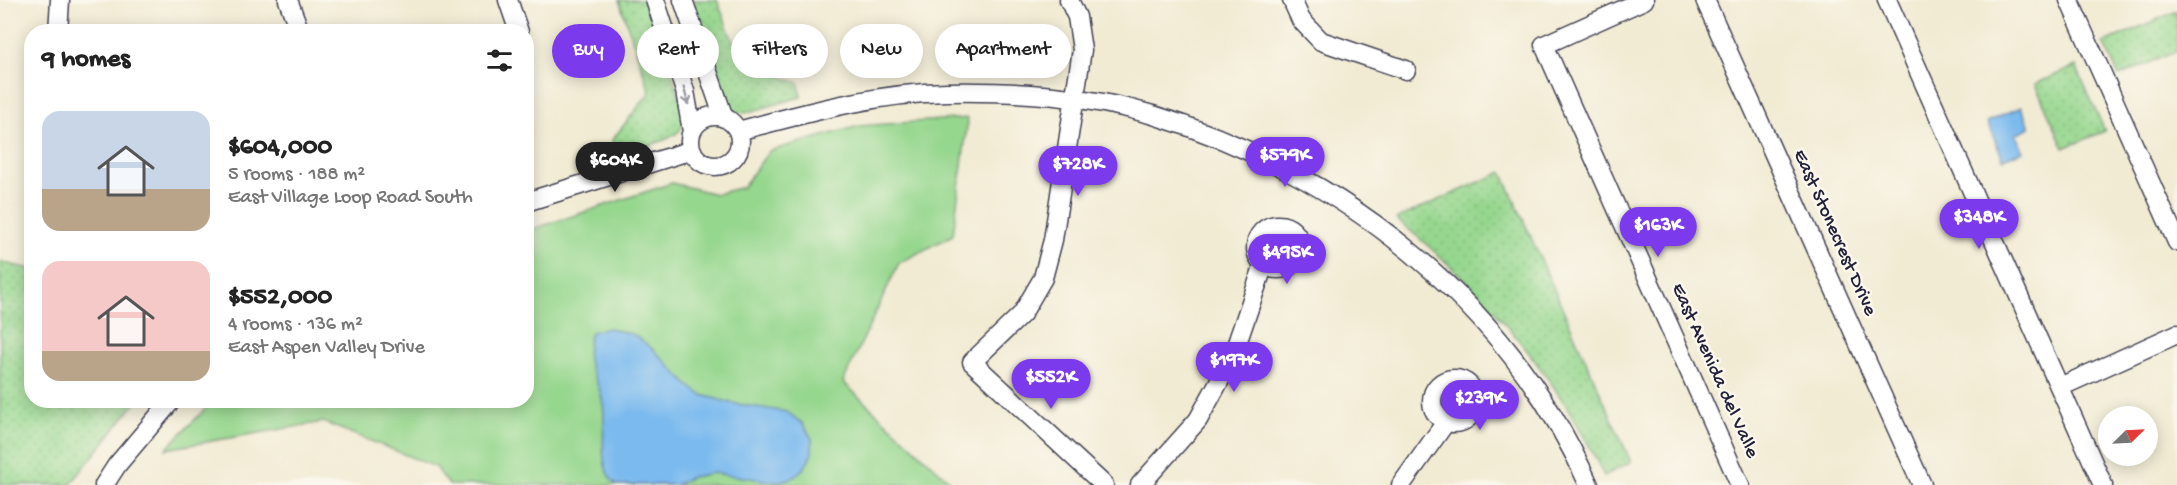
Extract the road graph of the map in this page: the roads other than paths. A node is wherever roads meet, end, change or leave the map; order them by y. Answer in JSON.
{"nodes":[{"id":1,"x":60,"y":0,"type":"edge"},
{"id":2,"x":288,"y":0,"type":"edge"},
{"id":3,"x":508,"y":0,"type":"edge"},
{"id":4,"x":655,"y":0,"type":"edge"},
{"id":5,"x":683,"y":0,"type":"edge"},
{"id":6,"x":1069,"y":0,"type":"edge"},
{"id":7,"x":1292,"y":0,"type":"edge"},
{"id":8,"x":1644,"y":0,"type":"edge"},
{"id":9,"x":1705,"y":0,"type":"edge"},
{"id":10,"x":1887,"y":0,"type":"edge"},
{"id":11,"x":2069,"y":0,"type":"edge"},
{"id":12,"x":1618,"y":5,"type":"edge"},
{"id":13,"x":58,"y":24,"type":"edge"},
{"id":14,"x":297,"y":24,"type":"edge"},
{"id":15,"x":516,"y":24,"type":"edge"},
{"id":16,"x":1406,"y":70,"type":"dead end"},
{"id":17,"x":1075,"y":99,"type":"junction"},
{"id":18,"x":724,"y":118,"type":"junction"},
{"id":19,"x":692,"y":131,"type":"junction"},
{"id":20,"x":738,"y":131,"type":"junction"},
{"id":21,"x":692,"y":150,"type":"junction"},
{"id":22,"x":534,"y":199,"type":"edge"},
{"id":23,"x":2177,"y":242,"type":"edge"},
{"id":24,"x":1264,"y":264,"type":"dead end"},
{"id":25,"x":2177,"y":334,"type":"edge"},
{"id":26,"x":2060,"y":387,"type":"junction"},
{"id":27,"x":165,"y":408,"type":"edge"},
{"id":28,"x":1446,"y":422,"type":"dead end"},
{"id":29,"x":104,"y":485,"type":"edge"},
{"id":30,"x":1104,"y":485,"type":"edge"},
{"id":31,"x":1140,"y":485,"type":"edge"},
{"id":32,"x":1401,"y":485,"type":"edge"},
{"id":33,"x":1589,"y":485,"type":"edge"},
{"id":34,"x":1740,"y":485,"type":"edge"},
{"id":35,"x":1922,"y":485,"type":"edge"},
{"id":36,"x":2103,"y":485,"type":"edge"}],
"edges":[{"from":1,"to":13,"type":"street"},
{"from":2,"to":14,"type":"street"},
{"from":3,"to":15,"type":"street"},
{"from":4,"to":19,"type":"street","one_way":true},
{"from":5,"to":18,"type":"street"},
{"from":6,"to":17,"type":"street"},
{"from":7,"to":16,"type":"street"},
{"from":8,"to":12,"type":"street"},
{"from":9,"to":35,"type":"street","name":"East Stonecrest Drive"},
{"from":10,"to":26,"type":"street"},
{"from":11,"to":23,"type":"street"},
{"from":12,"to":34,"type":"street","name":"East Avenida del Valle"},
{"from":17,"to":20,"type":"street"},
{"from":17,"to":30,"type":"street"},
{"from":17,"to":33,"type":"street"},
{"from":18,"to":19,"type":"street"},
{"from":18,"to":20,"type":"street"},
{"from":19,"to":21,"type":"street"},
{"from":20,"to":21,"type":"street"},
{"from":21,"to":22,"type":"street"},
{"from":24,"to":31,"type":"street"},
{"from":25,"to":26,"type":"street"},
{"from":26,"to":36,"type":"street"},
{"from":27,"to":29,"type":"street"},
{"from":28,"to":32,"type":"street"}]}
